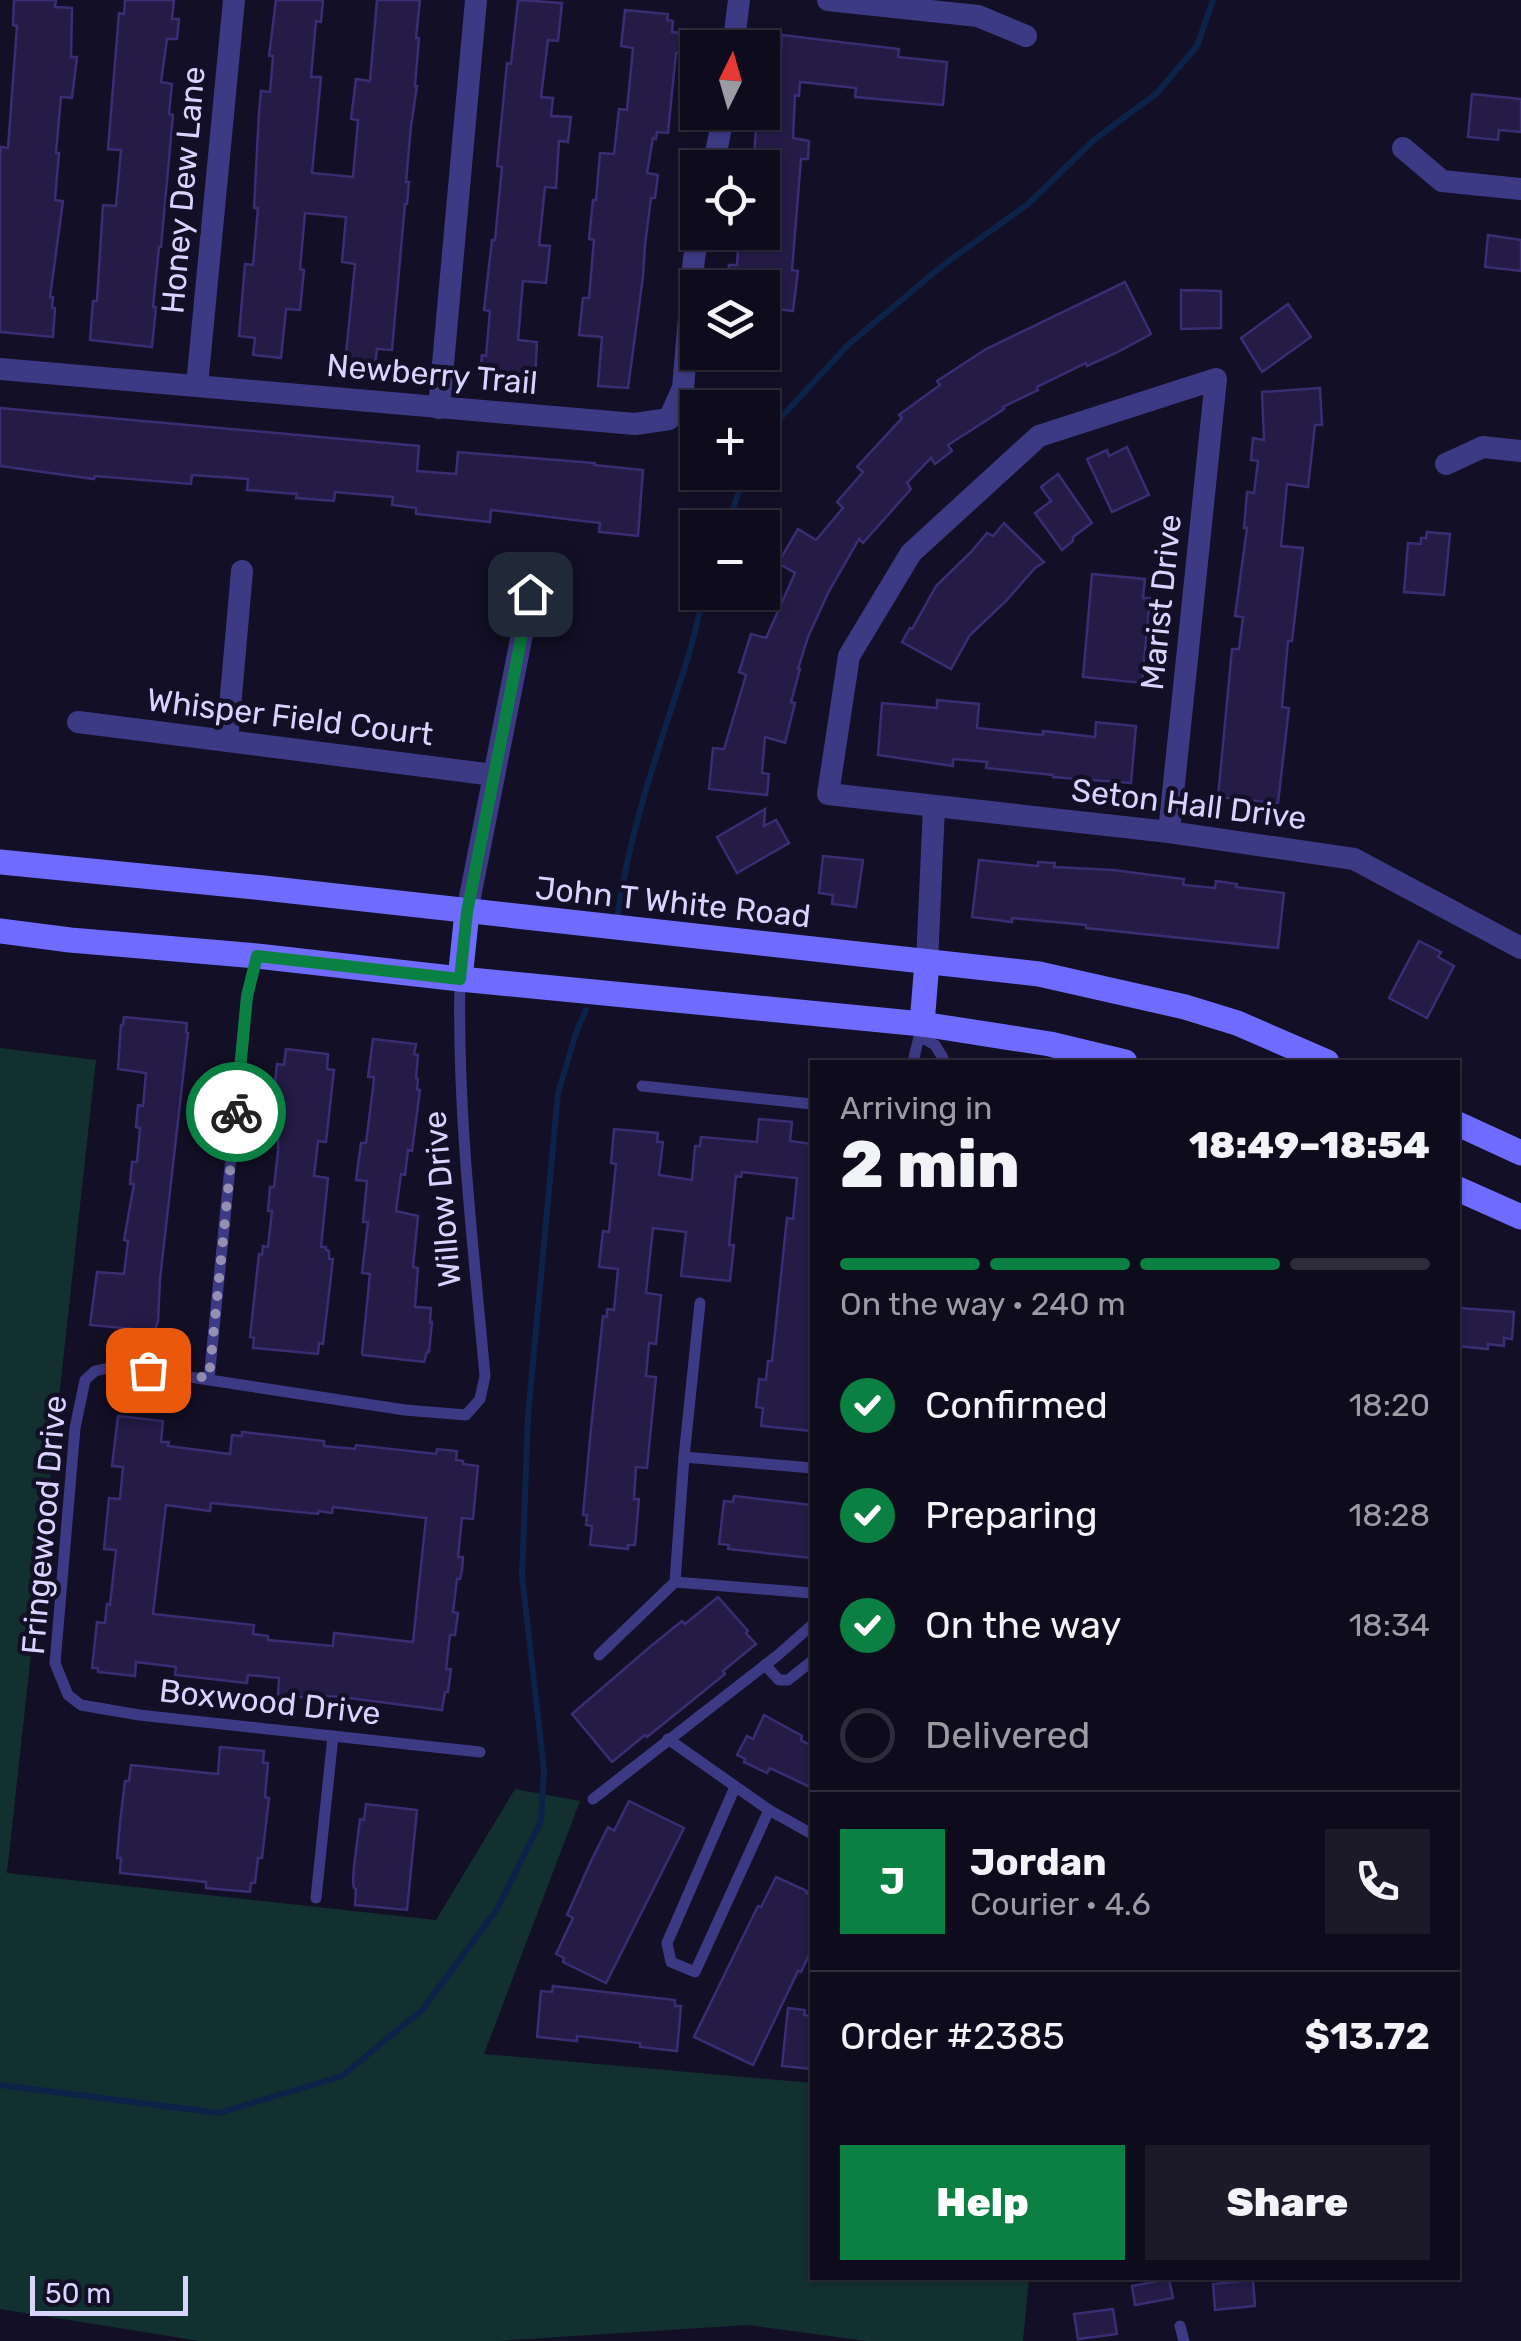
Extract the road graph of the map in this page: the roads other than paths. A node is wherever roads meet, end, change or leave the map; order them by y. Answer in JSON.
{"nodes":[{"id":1,"x":234,"y":0,"type":"edge"},
{"id":2,"x":476,"y":0,"type":"edge"},
{"id":3,"x":739,"y":0,"type":"edge"},
{"id":4,"x":828,"y":0,"type":"edge"},
{"id":5,"x":735,"y":30,"type":"edge"},
{"id":6,"x":1026,"y":36,"type":"dead end"},
{"id":7,"x":1403,"y":148,"type":"dead end"},
{"id":8,"x":1521,"y":189,"type":"edge"},
{"id":9,"x":696,"y":250,"type":"edge"},
{"id":10,"x":0,"y":369,"type":"edge"},
{"id":11,"x":197,"y":385,"type":"junction"},
{"id":12,"x":439,"y":408,"type":"junction"},
{"id":13,"x":1521,"y":451,"type":"edge"},
{"id":14,"x":1446,"y":464,"type":"dead end"},
{"id":15,"x":242,"y":571,"type":"dead end"},
{"id":16,"x":530,"y":594,"type":"dead end"},
{"id":17,"x":78,"y":722,"type":"dead end"},
{"id":18,"x":227,"y":742,"type":"junction"},
{"id":19,"x":494,"y":776,"type":"junction"},
{"id":20,"x":828,"y":794,"type":"joint"},
{"id":21,"x":934,"y":806,"type":"junction"},
{"id":22,"x":1169,"y":832,"type":"junction"},
{"id":23,"x":0,"y":862,"type":"edge"},
{"id":24,"x":467,"y":912,"type":"junction"},
{"id":25,"x":0,"y":930,"type":"edge"},
{"id":26,"x":1521,"y":948,"type":"edge"},
{"id":27,"x":257,"y":956,"type":"junction"},
{"id":28,"x":927,"y":962,"type":"junction"},
{"id":29,"x":460,"y":979,"type":"junction"},
{"id":30,"x":921,"y":1031,"type":"junction"},
{"id":31,"x":914,"y":1060,"type":"edge"},
{"id":32,"x":942,"y":1060,"type":"edge"},
{"id":33,"x":1117,"y":1060,"type":"edge"},
{"id":34,"x":1322,"y":1060,"type":"edge"},
{"id":35,"x":642,"y":1086,"type":"dead end"},
{"id":36,"x":810,"y":1104,"type":"edge"},
{"id":37,"x":1460,"y":1125,"type":"edge"},
{"id":38,"x":1521,"y":1153,"type":"edge"},
{"id":39,"x":1460,"y":1191,"type":"edge"},
{"id":40,"x":1521,"y":1217,"type":"edge"},
{"id":41,"x":700,"y":1304,"type":"dead end"},
{"id":42,"x":209,"y":1378,"type":"junction"},
{"id":43,"x":684,"y":1457,"type":"junction"},
{"id":44,"x":810,"y":1468,"type":"edge"},
{"id":45,"x":676,"y":1582,"type":"junction"},
{"id":46,"x":810,"y":1593,"type":"edge"},
{"id":47,"x":810,"y":1627,"type":"edge"},
{"id":48,"x":599,"y":1655,"type":"dead end"},
{"id":49,"x":810,"y":1663,"type":"edge"},
{"id":50,"x":765,"y":1665,"type":"junction"},
{"id":51,"x":64,"y":1686,"type":"joint"},
{"id":52,"x":333,"y":1736,"type":"junction"},
{"id":53,"x":668,"y":1739,"type":"junction"},
{"id":54,"x":480,"y":1752,"type":"dead end"},
{"id":55,"x":735,"y":1786,"type":"junction"},
{"id":56,"x":593,"y":1799,"type":"dead end"},
{"id":57,"x":769,"y":1810,"type":"junction"},
{"id":58,"x":810,"y":1833,"type":"edge"},
{"id":59,"x":316,"y":1898,"type":"dead end"},
{"id":60,"x":1180,"y":2326,"type":"dead end"},
{"id":61,"x":1184,"y":2341,"type":"edge"}],
"edges":[{"from":1,"to":11,"type":"street","name":"Honey Dew Lane"},
{"from":2,"to":12,"type":"street"},
{"from":3,"to":5,"type":"street"},
{"from":4,"to":6,"type":"street"},
{"from":7,"to":8,"type":"street"},
{"from":9,"to":12,"type":"street","name":"Newberry Trail"},
{"from":10,"to":11,"type":"street","name":"Newberry Trail"},
{"from":11,"to":12,"type":"street","name":"Newberry Trail"},
{"from":13,"to":14,"type":"street"},
{"from":15,"to":18,"type":"street"},
{"from":16,"to":19,"type":"street"},
{"from":17,"to":18,"type":"street","name":"Whisper Field Court"},
{"from":18,"to":19,"type":"street","name":"Whisper Field Court"},
{"from":19,"to":24,"type":"street"},
{"from":20,"to":21,"type":"street","name":"Seton Hall Drive"},
{"from":20,"to":22,"type":"street","name":"Marist Drive"},
{"from":21,"to":22,"type":"street","name":"Seton Hall Drive"},
{"from":21,"to":28,"type":"street"},
{"from":22,"to":26,"type":"street","name":"Seton Hall Drive"},
{"from":23,"to":24,"type":"main road","name":"John T White Road"},
{"from":24,"to":28,"type":"main road","name":"John T White Road"},
{"from":24,"to":29,"type":"main road"},
{"from":25,"to":27,"type":"main road"},
{"from":27,"to":29,"type":"main road"},
{"from":27,"to":42,"type":"lane"},
{"from":28,"to":30,"type":"main road"},
{"from":28,"to":34,"type":"main road","name":"John T White Road"},
{"from":29,"to":30,"type":"main road"},
{"from":29,"to":42,"type":"lane","name":"Willow Drive"},
{"from":30,"to":31,"type":"lane"},
{"from":30,"to":32,"type":"lane"},
{"from":30,"to":33,"type":"main road"},
{"from":35,"to":36,"type":"lane"},
{"from":37,"to":38,"type":"main road"},
{"from":39,"to":40,"type":"main road"},
{"from":41,"to":43,"type":"lane"},
{"from":42,"to":51,"type":"lane","name":"Fringewood Drive"},
{"from":43,"to":44,"type":"lane"},
{"from":43,"to":45,"type":"lane"},
{"from":45,"to":46,"type":"lane"},
{"from":45,"to":48,"type":"lane"},
{"from":47,"to":50,"type":"lane"},
{"from":49,"to":50,"type":"lane"},
{"from":50,"to":53,"type":"lane"},
{"from":51,"to":52,"type":"lane","name":"Boxwood Drive"},
{"from":52,"to":54,"type":"lane","name":"Boxwood Drive"},
{"from":52,"to":59,"type":"lane"},
{"from":53,"to":55,"type":"lane"},
{"from":53,"to":56,"type":"lane"},
{"from":55,"to":57,"type":"lane"},
{"from":55,"to":57,"type":"lane"},
{"from":57,"to":58,"type":"lane"},
{"from":60,"to":61,"type":"lane"}]}
